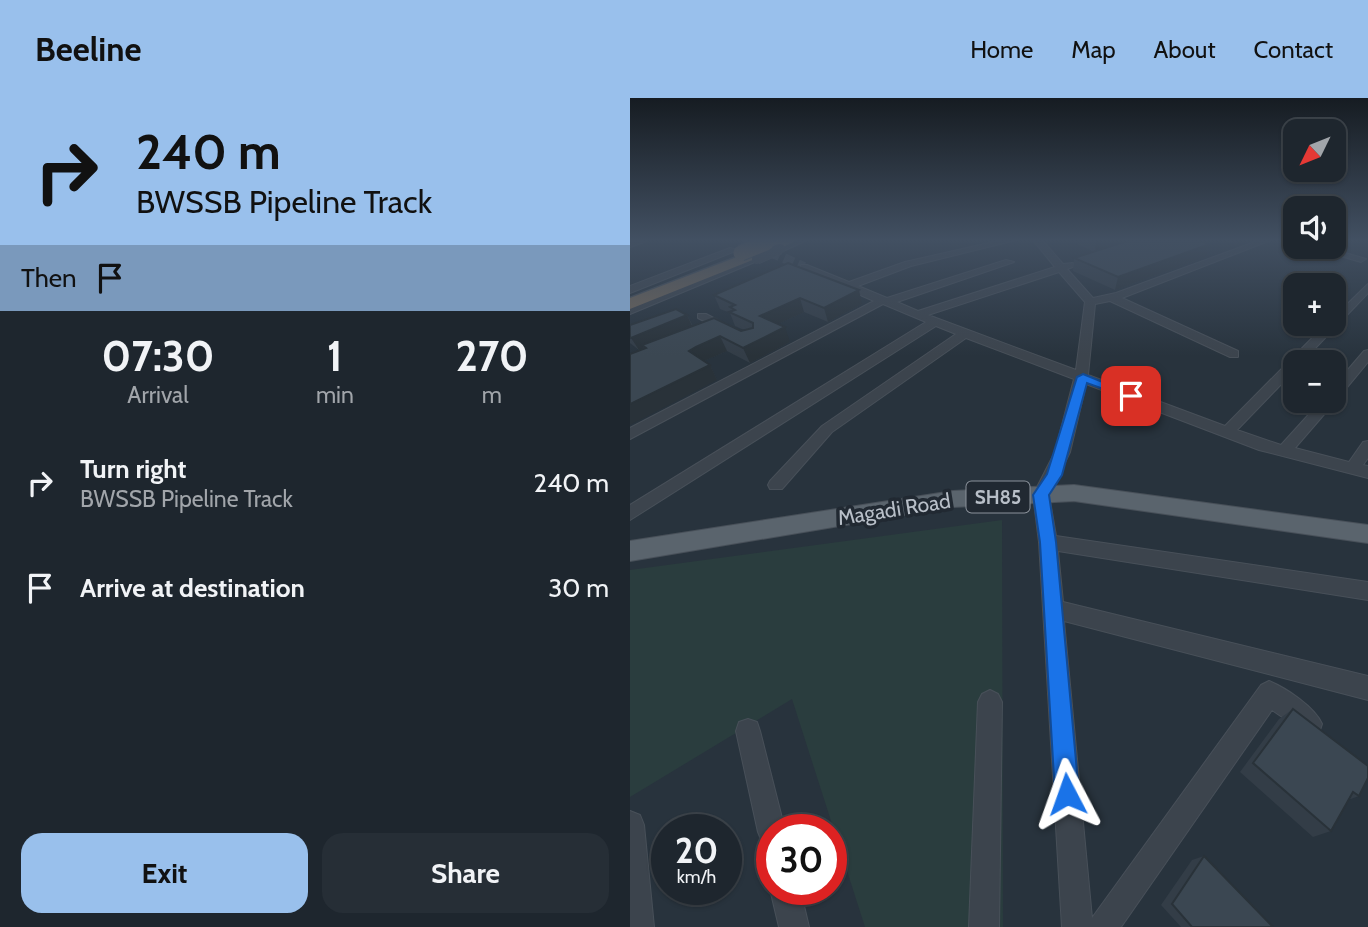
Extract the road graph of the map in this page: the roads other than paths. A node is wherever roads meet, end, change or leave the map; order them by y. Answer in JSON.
{"nodes":[{"id":1,"x":665,"y":279,"type":"edge"},
{"id":2,"x":677,"y":279,"type":"edge"},
{"id":3,"x":689,"y":279,"type":"edge"},
{"id":4,"x":696,"y":279,"type":"edge"},
{"id":5,"x":832,"y":279,"type":"edge"},
{"id":6,"x":869,"y":279,"type":"edge"},
{"id":7,"x":956,"y":279,"type":"edge"},
{"id":8,"x":1026,"y":279,"type":"edge"},
{"id":9,"x":1071,"y":279,"type":"edge"},
{"id":10,"x":1164,"y":279,"type":"edge"},
{"id":11,"x":849,"y":286,"type":"junction"},
{"id":12,"x":1368,"y":287,"type":"edge"},
{"id":13,"x":630,"y":290,"type":"edge"},
{"id":14,"x":630,"y":296,"type":"edge"},
{"id":15,"x":1112,"y":298,"type":"junction"},
{"id":16,"x":885,"y":301,"type":"junction"},
{"id":17,"x":1090,"y":302,"type":"junction"},
{"id":18,"x":630,"y":304,"type":"edge"},
{"id":19,"x":630,"y":310,"type":"edge"},
{"id":20,"x":1346,"y":310,"type":"edge"},
{"id":21,"x":918,"y":315,"type":"junction"},
{"id":22,"x":702,"y":316,"type":"dead end"},
{"id":23,"x":935,"y":322,"type":"junction"},
{"id":24,"x":718,"y":325,"type":"junction"},
{"id":25,"x":706,"y":330,"type":"edge"},
{"id":26,"x":965,"y":333,"type":"junction"},
{"id":27,"x":741,"y":335,"type":"edge"},
{"id":28,"x":1320,"y":336,"type":"edge"},
{"id":29,"x":1234,"y":354,"type":"dead end"},
{"id":30,"x":1368,"y":354,"type":"edge"},
{"id":31,"x":1083,"y":377,"type":"junction"},
{"id":32,"x":1346,"y":380,"type":"edge"},
{"id":33,"x":1317,"y":413,"type":"edge"},
{"id":34,"x":1227,"y":432,"type":"junction"},
{"id":35,"x":630,"y":433,"type":"edge"},
{"id":36,"x":1368,"y":446,"type":"edge"},
{"id":37,"x":1284,"y":451,"type":"junction"},
{"id":38,"x":1361,"y":470,"type":"edge"},
{"id":39,"x":776,"y":485,"type":"dead end"},
{"id":40,"x":1044,"y":490,"type":"junction"},
{"id":41,"x":630,"y":513,"type":"edge"},
{"id":42,"x":1368,"y":524,"type":"edge"},
{"id":43,"x":1368,"y":534,"type":"edge"},
{"id":44,"x":630,"y":541,"type":"edge"},
{"id":45,"x":1048,"y":542,"type":"junction"},
{"id":46,"x":630,"y":551,"type":"edge"},
{"id":47,"x":1368,"y":591,"type":"edge"},
{"id":48,"x":1053,"y":609,"type":"junction"},
{"id":49,"x":1368,"y":688,"type":"edge"},
{"id":50,"x":990,"y":702,"type":"dead end"},
{"id":51,"x":748,"y":731,"type":"dead end"},
{"id":52,"x":1324,"y":736,"type":"edge"},
{"id":53,"x":768,"y":814,"type":"edge"},
{"id":54,"x":630,"y":825,"type":"edge"},
{"id":55,"x":789,"y":905,"type":"edge"},
{"id":56,"x":639,"y":927,"type":"edge"},
{"id":57,"x":794,"y":927,"type":"edge"},
{"id":58,"x":984,"y":927,"type":"edge"},
{"id":59,"x":1077,"y":927,"type":"edge"},
{"id":60,"x":1102,"y":927,"type":"edge"}],
"edges":[{"from":1,"to":13,"type":"street"},
{"from":2,"to":14,"type":"highway"},
{"from":3,"to":18,"type":"highway"},
{"from":4,"to":19,"type":"street"},
{"from":5,"to":11,"type":"street"},
{"from":6,"to":11,"type":"street"},
{"from":7,"to":16,"type":"street"},
{"from":8,"to":21,"type":"street"},
{"from":9,"to":17,"type":"street"},
{"from":10,"to":15,"type":"street"},
{"from":11,"to":16,"type":"street"},
{"from":12,"to":20,"type":"street"},
{"from":15,"to":17,"type":"street"},
{"from":15,"to":29,"type":"street"},
{"from":16,"to":21,"type":"street"},
{"from":16,"to":35,"type":"street"},
{"from":17,"to":31,"type":"street"},
{"from":21,"to":23,"type":"street"},
{"from":22,"to":24,"type":"street"},
{"from":23,"to":26,"type":"street"},
{"from":23,"to":41,"type":"street"},
{"from":24,"to":25,"type":"street"},
{"from":24,"to":27,"type":"street"},
{"from":26,"to":31,"type":"street"},
{"from":26,"to":39,"type":"street"},
{"from":28,"to":34,"type":"street"},
{"from":30,"to":32,"type":"street"},
{"from":31,"to":34,"type":"street"},
{"from":31,"to":40,"type":"street"},
{"from":33,"to":37,"type":"street"},
{"from":34,"to":37,"type":"street"},
{"from":36,"to":38,"type":"street"},
{"from":37,"to":38,"type":"street"},
{"from":40,"to":42,"type":"main road","name":"Magadi Road","number":"SH85"},
{"from":40,"to":43,"type":"main road","name":"Magadi Road","number":"SH85"},
{"from":40,"to":44,"type":"main road","name":"Magadi Road","number":"SH85"},
{"from":40,"to":45,"type":"street"},
{"from":40,"to":46,"type":"main road","name":"Magadi Road","number":"SH85"},
{"from":45,"to":47,"type":"street"},
{"from":45,"to":48,"type":"street"},
{"from":48,"to":49,"type":"street"},
{"from":48,"to":59,"type":"street"},
{"from":50,"to":58,"type":"street"},
{"from":51,"to":53,"type":"street"},
{"from":52,"to":60,"type":"street"},
{"from":54,"to":56,"type":"street"},
{"from":55,"to":57,"type":"street"}]}
